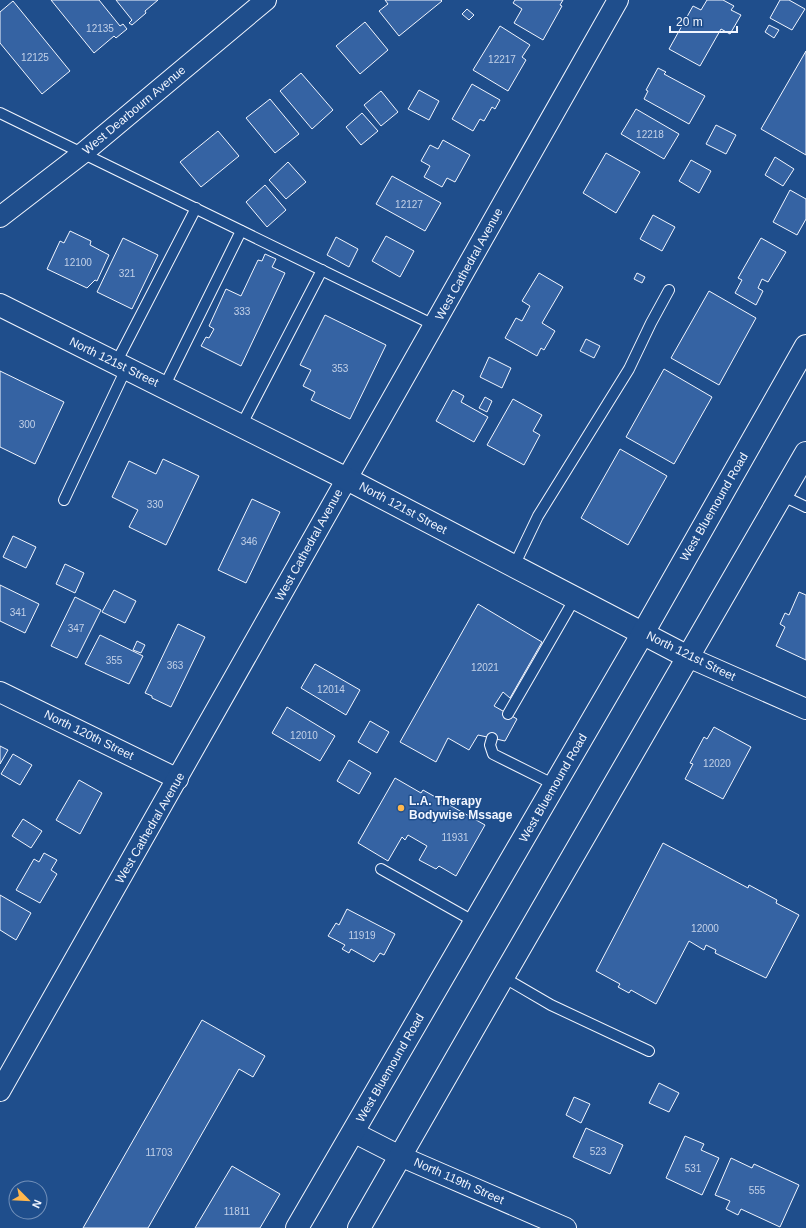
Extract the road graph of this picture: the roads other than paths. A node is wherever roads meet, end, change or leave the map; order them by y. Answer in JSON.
{"nodes":[{"id":1,"x":266,"y":0,"type":"edge"},
{"id":2,"x":618,"y":0,"type":"edge"},
{"id":3,"x":0,"y":113,"type":"edge"},
{"id":4,"x":83,"y":153,"type":"junction"},
{"id":5,"x":196,"y":208,"type":"junction"},
{"id":6,"x":0,"y":217,"type":"edge"},
{"id":7,"x":241,"y":231,"type":"junction"},
{"id":8,"x":322,"y":270,"type":"junction"},
{"id":9,"x":670,"y":290,"type":"dead end"},
{"id":10,"x":0,"y":306,"type":"edge"},
{"id":11,"x":434,"y":325,"type":"junction"},
{"id":12,"x":806,"y":346,"type":"edge"},
{"id":13,"x":121,"y":366,"type":"junction"},
{"id":14,"x":164,"y":387,"type":"junction"},
{"id":15,"x":241,"y":426,"type":"junction"},
{"id":16,"x":806,"y":453,"type":"edge"},
{"id":17,"x":347,"y":479,"type":"junction"},
{"id":18,"x":781,"y":495,"type":"junction"},
{"id":19,"x":64,"y":500,"type":"dead end"},
{"id":20,"x":806,"y":507,"type":"edge"},
{"id":21,"x":514,"y":566,"type":"junction"},
{"id":22,"x":574,"y":598,"type":"junction"},
{"id":23,"x":643,"y":633,"type":"junction"},
{"id":24,"x":688,"y":657,"type":"junction"},
{"id":25,"x":0,"y":692,"type":"edge"},
{"id":26,"x":806,"y":709,"type":"edge"},
{"id":27,"x":508,"y":714,"type":"dead end"},
{"id":28,"x":492,"y":738,"type":"dead end"},
{"id":29,"x":178,"y":779,"type":"junction"},
{"id":30,"x":555,"y":784,"type":"junction"},
{"id":31,"x":381,"y":869,"type":"dead end"},
{"id":32,"x":475,"y":922,"type":"junction"},
{"id":33,"x":503,"y":977,"type":"junction"},
{"id":34,"x":649,"y":1051,"type":"dead end"},
{"id":35,"x":0,"y":1091,"type":"edge"},
{"id":36,"x":353,"y":1132,"type":"junction"},
{"id":37,"x":400,"y":1156,"type":"junction"},
{"id":38,"x":539,"y":1223,"type":"edge"},
{"id":39,"x":297,"y":1228,"type":"edge"},
{"id":40,"x":359,"y":1228,"type":"edge"},
{"id":41,"x":566,"y":1228,"type":"edge"}],
"edges":[{"from":1,"to":4,"type":"street","name":"West Dearbourn Avenue"},
{"from":2,"to":11,"type":"street","name":"West Cathedral Avenue"},
{"from":3,"to":4,"type":"lane"},
{"from":4,"to":5,"type":"lane"},
{"from":4,"to":6,"type":"street","name":"West Dearbourn Avenue"},
{"from":5,"to":7,"type":"lane"},
{"from":5,"to":13,"type":"lane"},
{"from":7,"to":8,"type":"lane"},
{"from":7,"to":14,"type":"lane"},
{"from":8,"to":11,"type":"lane"},
{"from":8,"to":15,"type":"lane"},
{"from":9,"to":21,"type":"lane"},
{"from":10,"to":13,"type":"main road","name":"North 121st Street"},
{"from":11,"to":17,"type":"street","name":"West Cathedral Avenue"},
{"from":12,"to":23,"type":"main road","name":"West Bluemound Road"},
{"from":13,"to":14,"type":"main road","name":"North 121st Street"},
{"from":13,"to":19,"type":"lane"},
{"from":14,"to":15,"type":"main road","name":"North 121st Street"},
{"from":15,"to":17,"type":"main road","name":"North 121st Street"},
{"from":16,"to":18,"type":"main road"},
{"from":17,"to":21,"type":"main road","name":"North 121st Street"},
{"from":17,"to":29,"type":"street","name":"West Cathedral Avenue"},
{"from":18,"to":20,"type":"lane"},
{"from":18,"to":24,"type":"main road"},
{"from":21,"to":22,"type":"main road","name":"North 121st Street"},
{"from":22,"to":23,"type":"main road","name":"North 121st Street"},
{"from":22,"to":27,"type":"lane"},
{"from":23,"to":24,"type":"main road","name":"North 121st Street"},
{"from":23,"to":30,"type":"main road","name":"West Bluemound Road"},
{"from":24,"to":26,"type":"street","name":"North 121st Street"},
{"from":24,"to":33,"type":"main road"},
{"from":25,"to":29,"type":"street","name":"North 120th Street"},
{"from":28,"to":30,"type":"lane"},
{"from":29,"to":35,"type":"street","name":"West Cathedral Avenue"},
{"from":30,"to":32,"type":"main road","name":"West Bluemound Road"},
{"from":31,"to":32,"type":"lane"},
{"from":32,"to":36,"type":"main road","name":"West Bluemound Road"},
{"from":33,"to":34,"type":"lane"},
{"from":33,"to":37,"type":"main road"},
{"from":36,"to":37,"type":"street","name":"North 119th Street"},
{"from":36,"to":39,"type":"main road","name":"West Bluemound Road"},
{"from":37,"to":38,"type":"street","name":"North 119th Street"},
{"from":37,"to":40,"type":"main road"},
{"from":38,"to":41,"type":"street","name":"North 119th Street"}]}
